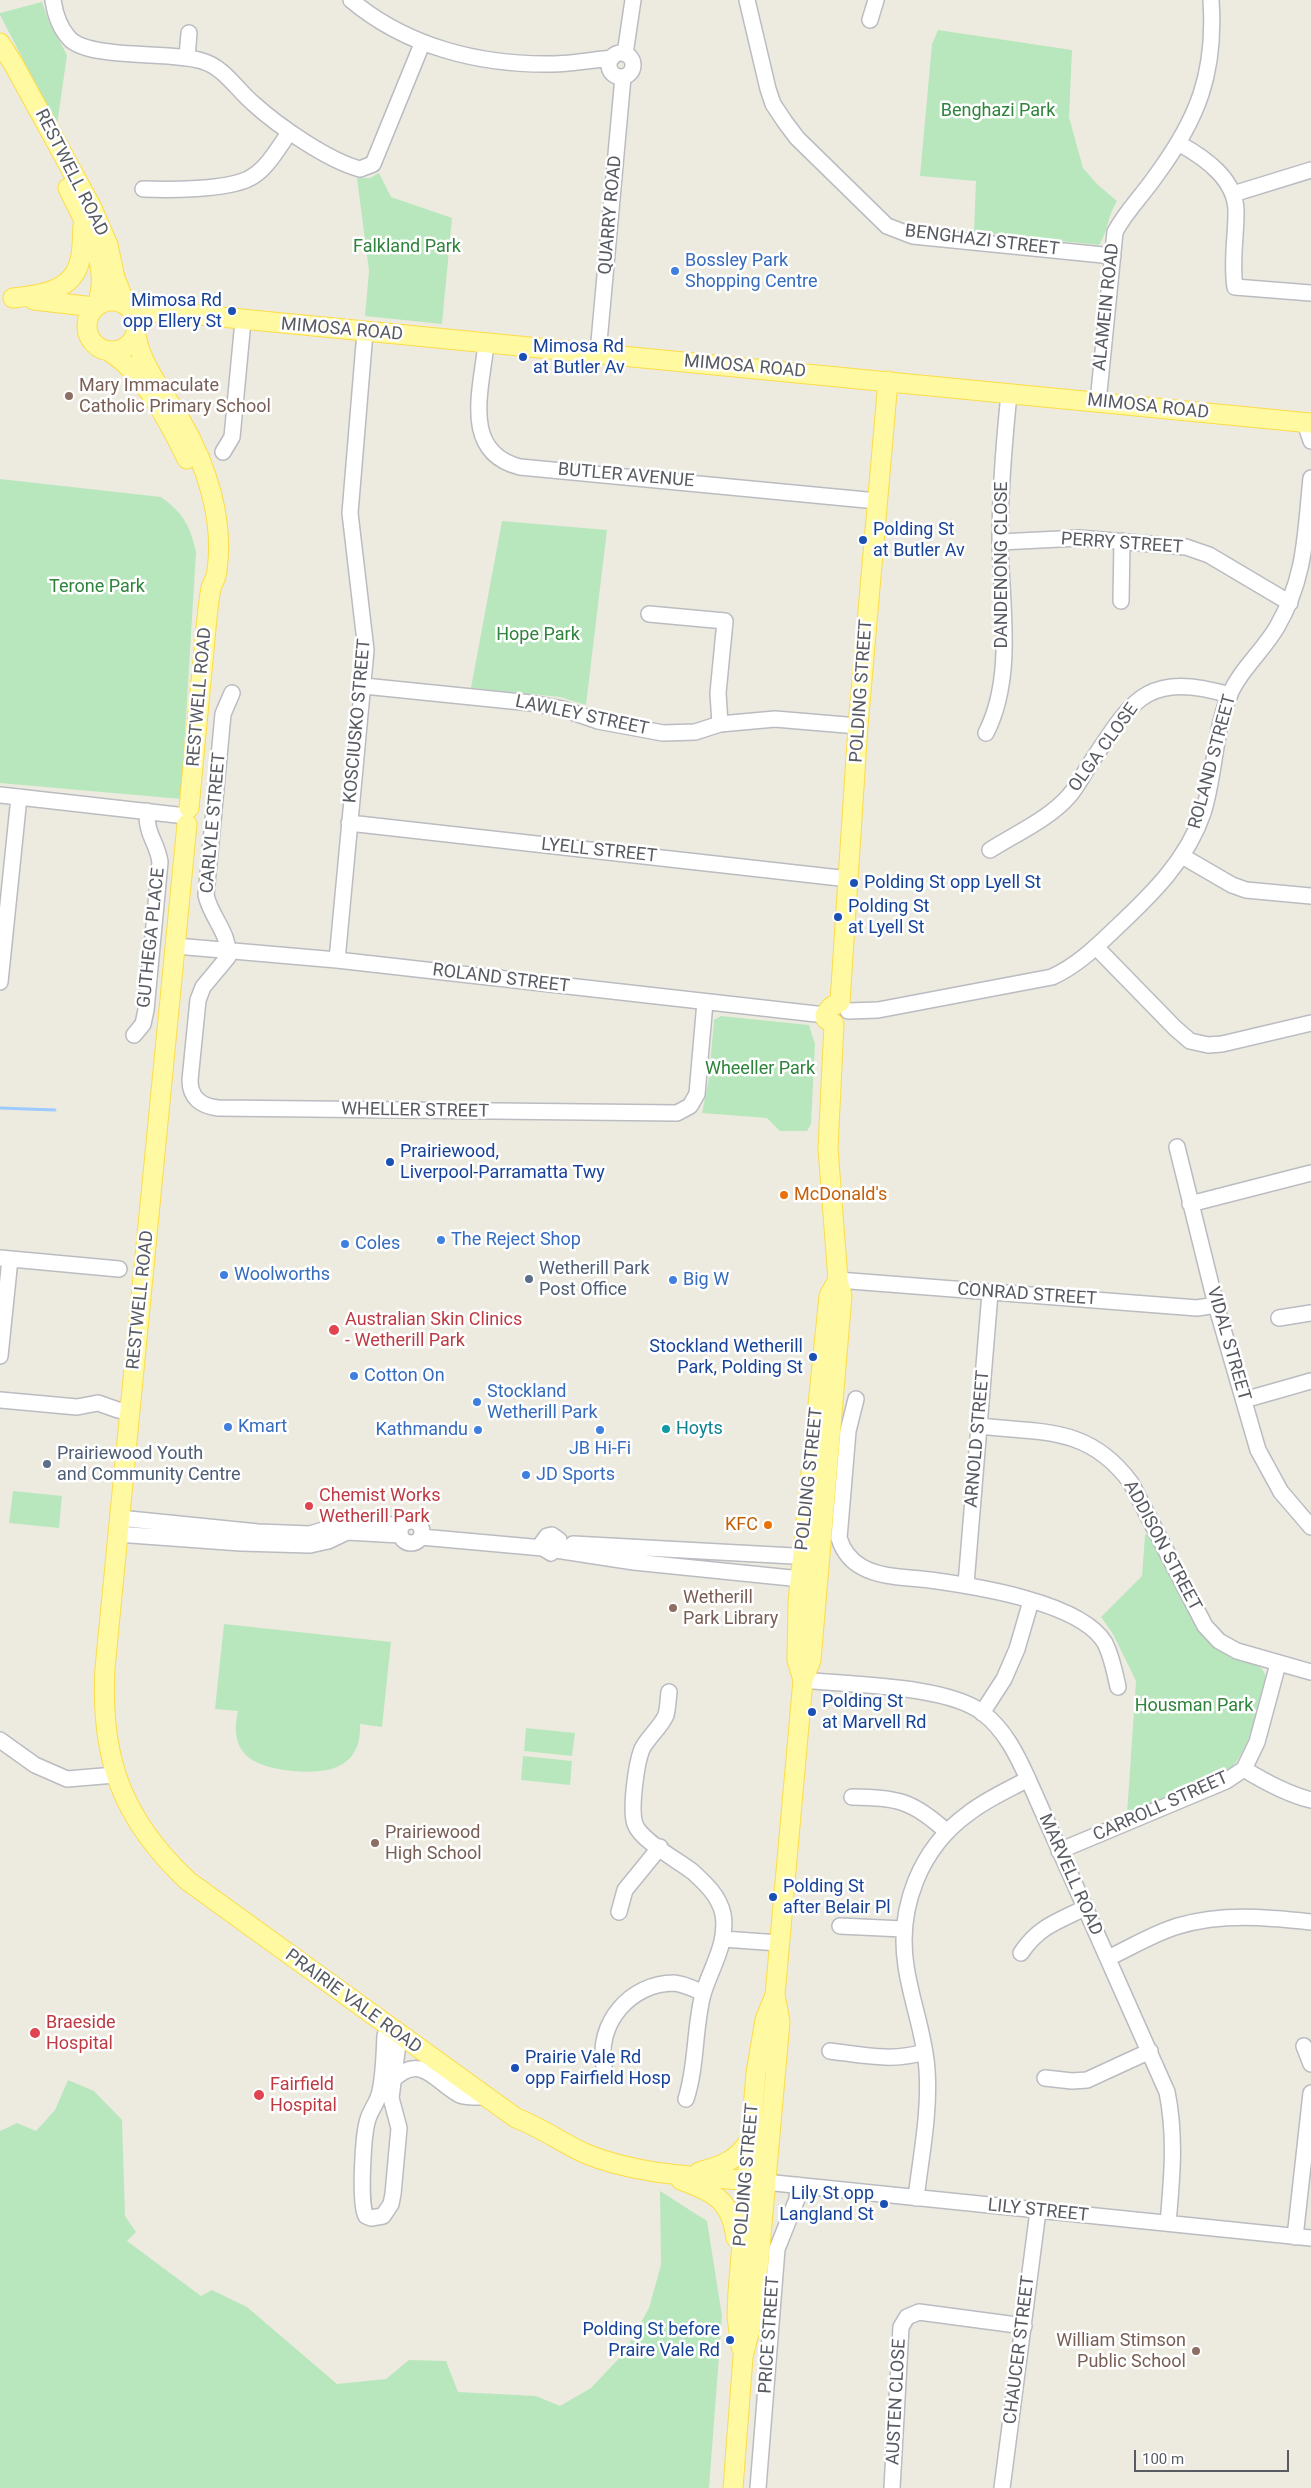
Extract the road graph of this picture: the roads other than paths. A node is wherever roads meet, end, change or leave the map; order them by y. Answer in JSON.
{"nodes":[{"id":1,"x":54,"y":0,"type":"edge"},
{"id":2,"x":351,"y":0,"type":"edge"},
{"id":3,"x":633,"y":0,"type":"edge"},
{"id":4,"x":747,"y":0,"type":"edge"},
{"id":5,"x":876,"y":0,"type":"edge"},
{"id":6,"x":1210,"y":0,"type":"edge"},
{"id":7,"x":870,"y":20,"type":"dead end"},
{"id":8,"x":189,"y":33,"type":"dead end"},
{"id":9,"x":422,"y":44,"type":"junction"},
{"id":10,"x":1,"y":45,"type":"edge"},
{"id":11,"x":187,"y":57,"type":"junction"},
{"id":12,"x":618,"y":65,"type":"junction"},
{"id":13,"x":289,"y":133,"type":"junction"},
{"id":14,"x":1180,"y":144,"type":"junction"},
{"id":15,"x":1311,"y":170,"type":"edge"},
{"id":16,"x":143,"y":189,"type":"dead end"},
{"id":17,"x":1233,"y":194,"type":"junction"},
{"id":18,"x":84,"y":222,"type":"junction"},
{"id":19,"x":1113,"y":256,"type":"junction"},
{"id":20,"x":1311,"y":293,"type":"edge"},
{"id":21,"x":6,"y":297,"type":"edge"},
{"id":22,"x":33,"y":300,"type":"junction"},
{"id":23,"x":96,"y":306,"type":"junction"},
{"id":24,"x":133,"y":319,"type":"junction"},
{"id":25,"x":242,"y":321,"type":"junction"},
{"id":26,"x":365,"y":332,"type":"junction"},
{"id":27,"x":87,"y":333,"type":"junction"},
{"id":28,"x":486,"y":343,"type":"junction"},
{"id":29,"x":110,"y":352,"type":"junction"},
{"id":30,"x":598,"y":353,"type":"junction"},
{"id":31,"x":888,"y":381,"type":"junction"},
{"id":32,"x":1009,"y":394,"type":"junction"},
{"id":33,"x":1098,"y":402,"type":"junction"},
{"id":34,"x":1308,"y":423,"type":"edge"},
{"id":35,"x":1311,"y":441,"type":"edge"},
{"id":36,"x":223,"y":452,"type":"dead end"},
{"id":37,"x":1311,"y":478,"type":"edge"},
{"id":38,"x":877,"y":500,"type":"junction"},
{"id":39,"x":1122,"y":541,"type":"junction"},
{"id":40,"x":1000,"y":542,"type":"junction"},
{"id":41,"x":1306,"y":571,"type":"edge"},
{"id":42,"x":211,"y":587,"type":"junction"},
{"id":43,"x":1121,"y":601,"type":"dead end"},
{"id":44,"x":1290,"y":603,"type":"junction"},
{"id":45,"x":649,"y":614,"type":"dead end"},
{"id":46,"x":364,"y":686,"type":"junction"},
{"id":47,"x":232,"y":693,"type":"dead end"},
{"id":48,"x":1230,"y":695,"type":"junction"},
{"id":49,"x":720,"y":724,"type":"junction"},
{"id":50,"x":858,"y":726,"type":"junction"},
{"id":51,"x":986,"y":733,"type":"dead end"},
{"id":52,"x":0,"y":795,"type":"edge"},
{"id":53,"x":19,"y":797,"type":"junction"},
{"id":54,"x":147,"y":811,"type":"junction"},
{"id":55,"x":185,"y":816,"type":"junction"},
{"id":56,"x":349,"y":823,"type":"junction"},
{"id":57,"x":990,"y":850,"type":"dead end"},
{"id":58,"x":1182,"y":856,"type":"junction"},
{"id":59,"x":849,"y":879,"type":"junction"},
{"id":60,"x":1311,"y":896,"type":"edge"},
{"id":61,"x":176,"y":946,"type":"junction"},
{"id":62,"x":1096,"y":947,"type":"junction"},
{"id":63,"x":228,"y":950,"type":"junction"},
{"id":64,"x":337,"y":960,"type":"junction"},
{"id":65,"x":0,"y":982,"type":"edge"},
{"id":66,"x":705,"y":1002,"type":"junction"},
{"id":67,"x":844,"y":1006,"type":"junction"},
{"id":68,"x":829,"y":1020,"type":"junction"},
{"id":69,"x":1311,"y":1023,"type":"edge"},
{"id":70,"x":134,"y":1035,"type":"dead end"},
{"id":71,"x":1177,"y":1146,"type":"dead end"},
{"id":72,"x":1311,"y":1173,"type":"edge"},
{"id":73,"x":1190,"y":1204,"type":"junction"},
{"id":74,"x":5,"y":1259,"type":"edge"},
{"id":75,"x":119,"y":1269,"type":"dead end"},
{"id":76,"x":838,"y":1280,"type":"junction"},
{"id":77,"x":990,"y":1293,"type":"junction"},
{"id":78,"x":1216,"y":1305,"type":"junction"},
{"id":79,"x":1311,"y":1313,"type":"edge"},
{"id":80,"x":1279,"y":1318,"type":"dead end"},
{"id":81,"x":0,"y":1356,"type":"edge"},
{"id":82,"x":1311,"y":1381,"type":"edge"},
{"id":83,"x":856,"y":1399,"type":"dead end"},
{"id":84,"x":0,"y":1400,"type":"edge"},
{"id":85,"x":1244,"y":1400,"type":"junction"},
{"id":86,"x":130,"y":1411,"type":"junction"},
{"id":87,"x":979,"y":1426,"type":"junction"},
{"id":88,"x":118,"y":1526,"type":"junction"},
{"id":89,"x":1311,"y":1528,"type":"edge"},
{"id":90,"x":811,"y":1557,"type":"junction"},
{"id":91,"x":673,"y":1558,"type":"junction"},
{"id":92,"x":809,"y":1580,"type":"junction"},
{"id":93,"x":966,"y":1584,"type":"junction"},
{"id":94,"x":1031,"y":1600,"type":"junction"},
{"id":95,"x":1278,"y":1664,"type":"junction"},
{"id":96,"x":1311,"y":1672,"type":"edge"},
{"id":97,"x":803,"y":1680,"type":"junction"},
{"id":98,"x":1118,"y":1687,"type":"dead end"},
{"id":99,"x":669,"y":1692,"type":"dead end"},
{"id":100,"x":982,"y":1713,"type":"junction"},
{"id":101,"x":0,"y":1740,"type":"edge"},
{"id":102,"x":1244,"y":1769,"type":"junction"},
{"id":103,"x":114,"y":1775,"type":"junction"},
{"id":104,"x":1028,"y":1780,"type":"junction"},
{"id":105,"x":852,"y":1797,"type":"dead end"},
{"id":106,"x":1311,"y":1800,"type":"edge"},
{"id":107,"x":947,"y":1832,"type":"junction"},
{"id":108,"x":660,"y":1847,"type":"junction"},
{"id":109,"x":1059,"y":1851,"type":"junction"},
{"id":110,"x":1085,"y":1908,"type":"junction"},
{"id":111,"x":619,"y":1912,"type":"dead end"},
{"id":112,"x":1311,"y":1922,"type":"edge"},
{"id":113,"x":840,"y":1926,"type":"dead end"},
{"id":114,"x":903,"y":1930,"type":"junction"},
{"id":115,"x":723,"y":1939,"type":"junction"},
{"id":116,"x":779,"y":1943,"type":"junction"},
{"id":117,"x":1021,"y":1953,"type":"dead end"},
{"id":118,"x":1108,"y":1958,"type":"junction"},
{"id":119,"x":704,"y":1993,"type":"junction"},
{"id":120,"x":775,"y":1995,"type":"junction"},
{"id":121,"x":394,"y":2032,"type":"junction"},
{"id":122,"x":1304,"y":2046,"type":"dead end"},
{"id":123,"x":830,"y":2051,"type":"dead end"},
{"id":124,"x":1150,"y":2051,"type":"junction"},
{"id":125,"x":924,"y":2052,"type":"junction"},
{"id":126,"x":1311,"y":2064,"type":"edge"},
{"id":127,"x":604,"y":2066,"type":"dead end"},
{"id":128,"x":1045,"y":2078,"type":"dead end"},
{"id":129,"x":392,"y":2081,"type":"junction"},
{"id":130,"x":1311,"y":2093,"type":"edge"},
{"id":131,"x":488,"y":2098,"type":"junction"},
{"id":132,"x":686,"y":2099,"type":"dead end"},
{"id":133,"x":750,"y":2140,"type":"junction"},
{"id":134,"x":657,"y":2173,"type":"junction"},
{"id":135,"x":691,"y":2175,"type":"junction"},
{"id":136,"x":756,"y":2181,"type":"junction"},
{"id":137,"x":798,"y":2185,"type":"junction"},
{"id":138,"x":916,"y":2198,"type":"junction"},
{"id":139,"x":1038,"y":2211,"type":"junction"},
{"id":140,"x":1168,"y":2223,"type":"junction"},
{"id":141,"x":1295,"y":2237,"type":"junction"},
{"id":142,"x":1311,"y":2238,"type":"edge"},
{"id":143,"x":740,"y":2264,"type":"junction"},
{"id":144,"x":1024,"y":2326,"type":"junction"},
{"id":145,"x":743,"y":2357,"type":"junction"},
{"id":146,"x":733,"y":2488,"type":"edge"},
{"id":147,"x":758,"y":2488,"type":"edge"},
{"id":148,"x":892,"y":2488,"type":"edge"},
{"id":149,"x":1002,"y":2488,"type":"edge"}],
"edges":[{"from":1,"to":11,"type":"street"},
{"from":2,"to":9,"type":"street"},
{"from":3,"to":12,"type":"street","name":"QUARRY ROAD"},
{"from":4,"to":19,"type":"street","name":"BENGHAZI STREET"},
{"from":5,"to":7,"type":"street"},
{"from":6,"to":14,"type":"street","name":"ALAMEIN ROAD"},
{"from":8,"to":11,"type":"street"},
{"from":9,"to":12,"type":"street"},
{"from":9,"to":13,"type":"street"},
{"from":10,"to":18,"type":"main road","name":"RESTWELL ROAD"},
{"from":10,"to":24,"type":"main road","name":"RESTWELL ROAD"},
{"from":11,"to":13,"type":"street"},
{"from":12,"to":30,"type":"street","name":"QUARRY ROAD"},
{"from":13,"to":16,"type":"street"},
{"from":14,"to":17,"type":"street"},
{"from":14,"to":19,"type":"street","name":"ALAMEIN ROAD"},
{"from":15,"to":17,"type":"street"},
{"from":17,"to":20,"type":"street"},
{"from":18,"to":21,"type":"main road"},
{"from":18,"to":23,"type":"main road","name":"RESTWELL ROAD"},
{"from":19,"to":33,"type":"street","name":"ALAMEIN ROAD"},
{"from":21,"to":22,"type":"main road"},
{"from":22,"to":23,"type":"main road"},
{"from":22,"to":27,"type":"main road"},
{"from":23,"to":24,"type":"main road"},
{"from":23,"to":27,"type":"main road"},
{"from":24,"to":25,"type":"main road","name":"MIMOSA ROAD"},
{"from":24,"to":29,"type":"main road"},
{"from":24,"to":42,"type":"main road","name":"RESTWELL ROAD"},
{"from":25,"to":26,"type":"main road","name":"MIMOSA ROAD"},
{"from":25,"to":36,"type":"street"},
{"from":26,"to":28,"type":"main road","name":"MIMOSA ROAD"},
{"from":26,"to":46,"type":"street","name":"KOSCIUSKO STREET"},
{"from":27,"to":29,"type":"main road"},
{"from":28,"to":30,"type":"main road","name":"MIMOSA ROAD"},
{"from":28,"to":38,"type":"street","name":"BUTLER AVENUE"},
{"from":29,"to":42,"type":"main road","name":"RESTWELL ROAD"},
{"from":30,"to":31,"type":"main road","name":"MIMOSA ROAD"},
{"from":31,"to":32,"type":"main road","name":"MIMOSA ROAD"},
{"from":31,"to":38,"type":"main road","name":"POLDING STREET"},
{"from":32,"to":33,"type":"main road","name":"MIMOSA ROAD"},
{"from":32,"to":40,"type":"street","name":"DANDENONG CLOSE"},
{"from":33,"to":34,"type":"main road","name":"MIMOSA ROAD"},
{"from":34,"to":35,"type":"street"},
{"from":37,"to":41,"type":"street","name":"ROLAND STREET"},
{"from":38,"to":50,"type":"main road","name":"POLDING STREET"},
{"from":39,"to":40,"type":"street","name":"PERRY STREET"},
{"from":39,"to":43,"type":"street"},
{"from":39,"to":44,"type":"street","name":"PERRY STREET"},
{"from":40,"to":51,"type":"street","name":"DANDENONG CLOSE"},
{"from":41,"to":44,"type":"street","name":"ROLAND STREET"},
{"from":42,"to":55,"type":"main road","name":"RESTWELL ROAD"},
{"from":44,"to":48,"type":"street","name":"ROLAND STREET"},
{"from":45,"to":49,"type":"street"},
{"from":46,"to":49,"type":"street","name":"LAWLEY STREET"},
{"from":46,"to":56,"type":"street","name":"KOSCIUSKO STREET"},
{"from":47,"to":63,"type":"street","name":"CARLYLE STREET"},
{"from":48,"to":57,"type":"street","name":"OLGA CLOSE"},
{"from":48,"to":58,"type":"street","name":"ROLAND STREET"},
{"from":49,"to":50,"type":"street","name":"LAWLEY STREET"},
{"from":50,"to":59,"type":"main road","name":"POLDING STREET"},
{"from":52,"to":53,"type":"street"},
{"from":53,"to":54,"type":"street"},
{"from":53,"to":65,"type":"street"},
{"from":54,"to":55,"type":"street"},
{"from":54,"to":70,"type":"street","name":"GUTHEGA PLACE"},
{"from":55,"to":61,"type":"main road","name":"RESTWELL ROAD"},
{"from":56,"to":59,"type":"street","name":"LYELL STREET"},
{"from":56,"to":64,"type":"street","name":"KOSCIUSKO STREET"},
{"from":58,"to":60,"type":"street"},
{"from":58,"to":62,"type":"street","name":"ROLAND STREET"},
{"from":59,"to":67,"type":"main road","name":"POLDING STREET"},
{"from":61,"to":63,"type":"street","name":"ROLAND STREET"},
{"from":61,"to":86,"type":"main road","name":"RESTWELL ROAD"},
{"from":62,"to":67,"type":"street","name":"ROLAND STREET"},
{"from":62,"to":69,"type":"street"},
{"from":63,"to":64,"type":"street","name":"ROLAND STREET"},
{"from":63,"to":66,"type":"street","name":"WHELLER STREET"},
{"from":64,"to":66,"type":"street","name":"ROLAND STREET"},
{"from":66,"to":68,"type":"street","name":"ROLAND STREET"},
{"from":67,"to":68,"type":"main road"},
{"from":68,"to":76,"type":"main road","name":"POLDING STREET"},
{"from":71,"to":73,"type":"street","name":"VIDAL STREET"},
{"from":72,"to":73,"type":"street"},
{"from":73,"to":78,"type":"street","name":"VIDAL STREET"},
{"from":74,"to":75,"type":"street"},
{"from":74,"to":81,"type":"street"},
{"from":76,"to":77,"type":"street","name":"CONRAD STREET"},
{"from":76,"to":90,"type":"main road","name":"POLDING STREET"},
{"from":77,"to":78,"type":"street","name":"CONRAD STREET"},
{"from":77,"to":87,"type":"street","name":"ARNOLD STREET"},
{"from":78,"to":85,"type":"street","name":"VIDAL STREET"},
{"from":79,"to":80,"type":"street"},
{"from":82,"to":85,"type":"street"},
{"from":83,"to":93,"type":"street"},
{"from":84,"to":86,"type":"street"},
{"from":85,"to":89,"type":"street","name":"VIDAL STREET"},
{"from":86,"to":88,"type":"main road","name":"RESTWELL ROAD"},
{"from":87,"to":93,"type":"street","name":"ARNOLD STREET"},
{"from":87,"to":95,"type":"street","name":"ADDISON STREET"},
{"from":88,"to":91,"type":"street"},
{"from":88,"to":103,"type":"main road","name":"RESTWELL ROAD"},
{"from":90,"to":91,"type":"street"},
{"from":90,"to":92,"type":"main road","name":"POLDING STREET"},
{"from":91,"to":92,"type":"street"},
{"from":92,"to":97,"type":"main road","name":"POLDING STREET"},
{"from":93,"to":94,"type":"street"},
{"from":94,"to":98,"type":"street"},
{"from":94,"to":100,"type":"street"},
{"from":95,"to":96,"type":"street","name":"ADDISON STREET"},
{"from":95,"to":102,"type":"street","name":"CARROLL STREET"},
{"from":97,"to":100,"type":"street","name":"MARVELL ROAD"},
{"from":97,"to":116,"type":"main road","name":"POLDING STREET"},
{"from":99,"to":108,"type":"street"},
{"from":100,"to":104,"type":"street","name":"MARVELL ROAD"},
{"from":101,"to":103,"type":"street"},
{"from":102,"to":106,"type":"street"},
{"from":102,"to":109,"type":"street","name":"CARROLL STREET"},
{"from":103,"to":121,"type":"main road","name":"PRAIRIE VALE ROAD"},
{"from":104,"to":107,"type":"street"},
{"from":104,"to":109,"type":"street","name":"MARVELL ROAD"},
{"from":105,"to":107,"type":"street"},
{"from":107,"to":114,"type":"street"},
{"from":108,"to":111,"type":"street"},
{"from":108,"to":115,"type":"street"},
{"from":109,"to":110,"type":"street","name":"MARVELL ROAD"},
{"from":110,"to":117,"type":"street"},
{"from":110,"to":118,"type":"street","name":"MARVELL ROAD"},
{"from":112,"to":118,"type":"street"},
{"from":113,"to":114,"type":"street"},
{"from":114,"to":125,"type":"street"},
{"from":115,"to":116,"type":"street"},
{"from":115,"to":119,"type":"street"},
{"from":116,"to":120,"type":"main road","name":"POLDING STREET"},
{"from":118,"to":124,"type":"street","name":"MARVELL ROAD"},
{"from":119,"to":127,"type":"street"},
{"from":119,"to":132,"type":"street"},
{"from":120,"to":133,"type":"main road","name":"POLDING STREET"},
{"from":120,"to":136,"type":"main road","name":"POLDING STREET"},
{"from":121,"to":129,"type":"street"},
{"from":121,"to":129,"type":"street"},
{"from":121,"to":131,"type":"main road","name":"PRAIRIE VALE ROAD"},
{"from":122,"to":126,"type":"street"},
{"from":123,"to":125,"type":"street"},
{"from":124,"to":128,"type":"street"},
{"from":124,"to":140,"type":"street","name":"MARVELL ROAD"},
{"from":125,"to":138,"type":"street"},
{"from":129,"to":131,"type":"street"},
{"from":130,"to":141,"type":"street"},
{"from":131,"to":134,"type":"main road","name":"PRAIRIE VALE ROAD"},
{"from":133,"to":135,"type":"main road"},
{"from":133,"to":136,"type":"main road","name":"POLDING STREET"},
{"from":134,"to":135,"type":"main road","name":"PRAIRIE VALE ROAD"},
{"from":134,"to":143,"type":"main road"},
{"from":135,"to":136,"type":"main road","name":"PRAIRIE VALE ROAD"},
{"from":136,"to":137,"type":"street","name":"LILY STREET"},
{"from":136,"to":143,"type":"main road","name":"POLDING STREET"},
{"from":136,"to":145,"type":"main road","name":"POLDING STREET"},
{"from":137,"to":138,"type":"street","name":"LILY STREET"},
{"from":137,"to":147,"type":"street","name":"PRICE STREET"},
{"from":138,"to":139,"type":"street","name":"LILY STREET"},
{"from":139,"to":140,"type":"street","name":"LILY STREET"},
{"from":139,"to":144,"type":"street","name":"CHAUCER STREET"},
{"from":140,"to":141,"type":"street","name":"LILY STREET"},
{"from":141,"to":142,"type":"street","name":"LILY STREET"},
{"from":143,"to":145,"type":"main road","name":"POLDING STREET"},
{"from":144,"to":148,"type":"street","name":"AUSTEN CLOSE"},
{"from":144,"to":149,"type":"street","name":"CHAUCER STREET"},
{"from":145,"to":146,"type":"main road","name":"POLDING STREET"}]}
